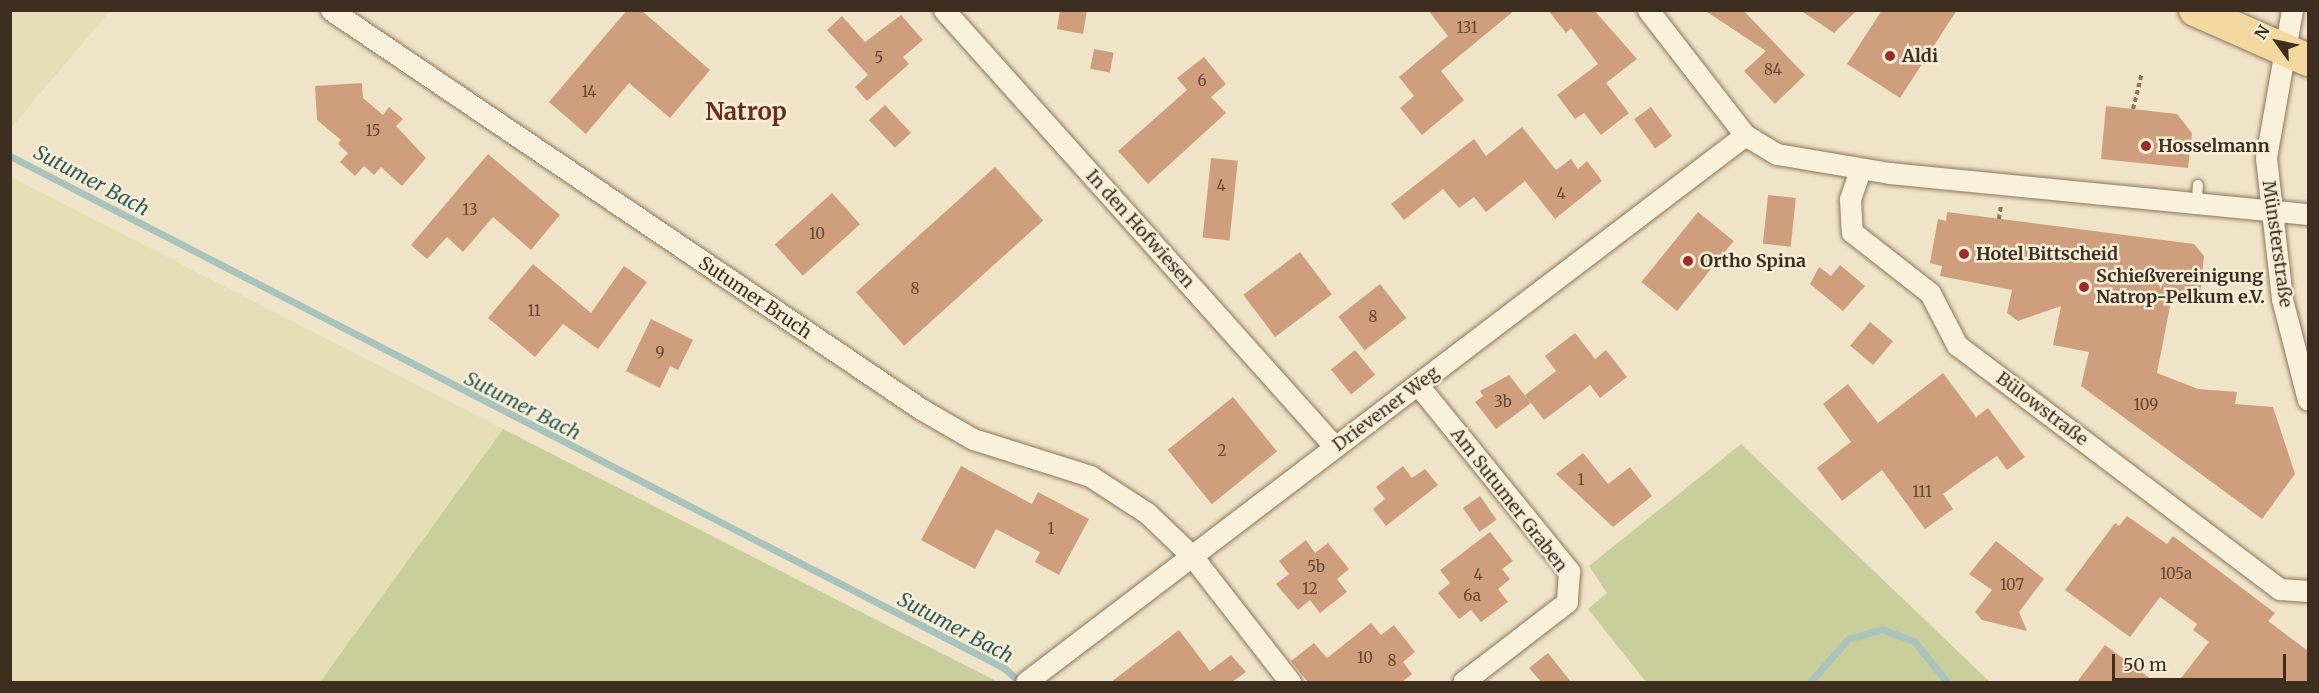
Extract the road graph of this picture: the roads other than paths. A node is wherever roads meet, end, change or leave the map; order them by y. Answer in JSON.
{"nodes":[{"id":1,"x":331,"y":10,"type":"edge"},
{"id":2,"x":944,"y":10,"type":"edge"},
{"id":3,"x":1648,"y":10,"type":"edge"},
{"id":4,"x":2195,"y":10,"type":"edge"},
{"id":5,"x":2292,"y":10,"type":"edge"},
{"id":6,"x":2296,"y":56,"type":"edge"},
{"id":7,"x":1744,"y":135,"type":"junction"},
{"id":8,"x":1860,"y":170,"type":"junction"},
{"id":9,"x":2268,"y":209,"type":"junction"},
{"id":10,"x":2308,"y":214,"type":"edge"},
{"id":11,"x":1418,"y":385,"type":"junction"},
{"id":12,"x":2308,"y":400,"type":"edge"},
{"id":13,"x":1335,"y":447,"type":"junction"},
{"id":14,"x":1192,"y":556,"type":"junction"},
{"id":15,"x":2308,"y":591,"type":"edge"},
{"id":16,"x":1028,"y":681,"type":"edge"},
{"id":17,"x":1290,"y":682,"type":"edge"},
{"id":18,"x":1463,"y":682,"type":"edge"}],
"edges":[{"from":1,"to":14,"type":"street","name":"Sutumer Bruch"},
{"from":2,"to":13,"type":"street","name":"In den Hofwiesen"},
{"from":3,"to":7,"type":"street"},
{"from":4,"to":6,"type":"main road"},
{"from":5,"to":6,"type":"street","name":"Münsterstraße"},
{"from":6,"to":9,"type":"street","name":"Münsterstraße"},
{"from":7,"to":8,"type":"street"},
{"from":7,"to":11,"type":"street","name":"Drievener Weg"},
{"from":8,"to":9,"type":"street"},
{"from":8,"to":15,"type":"street","name":"Bülowstraße"},
{"from":9,"to":10,"type":"street"},
{"from":9,"to":12,"type":"street","name":"Münsterstraße"},
{"from":11,"to":13,"type":"street","name":"Drievener Weg"},
{"from":11,"to":18,"type":"street","name":"Am Sutumer Graben"},
{"from":13,"to":14,"type":"street","name":"Drievener Weg"},
{"from":14,"to":16,"type":"street","name":"Drievener Weg"},
{"from":14,"to":17,"type":"street"}]}
